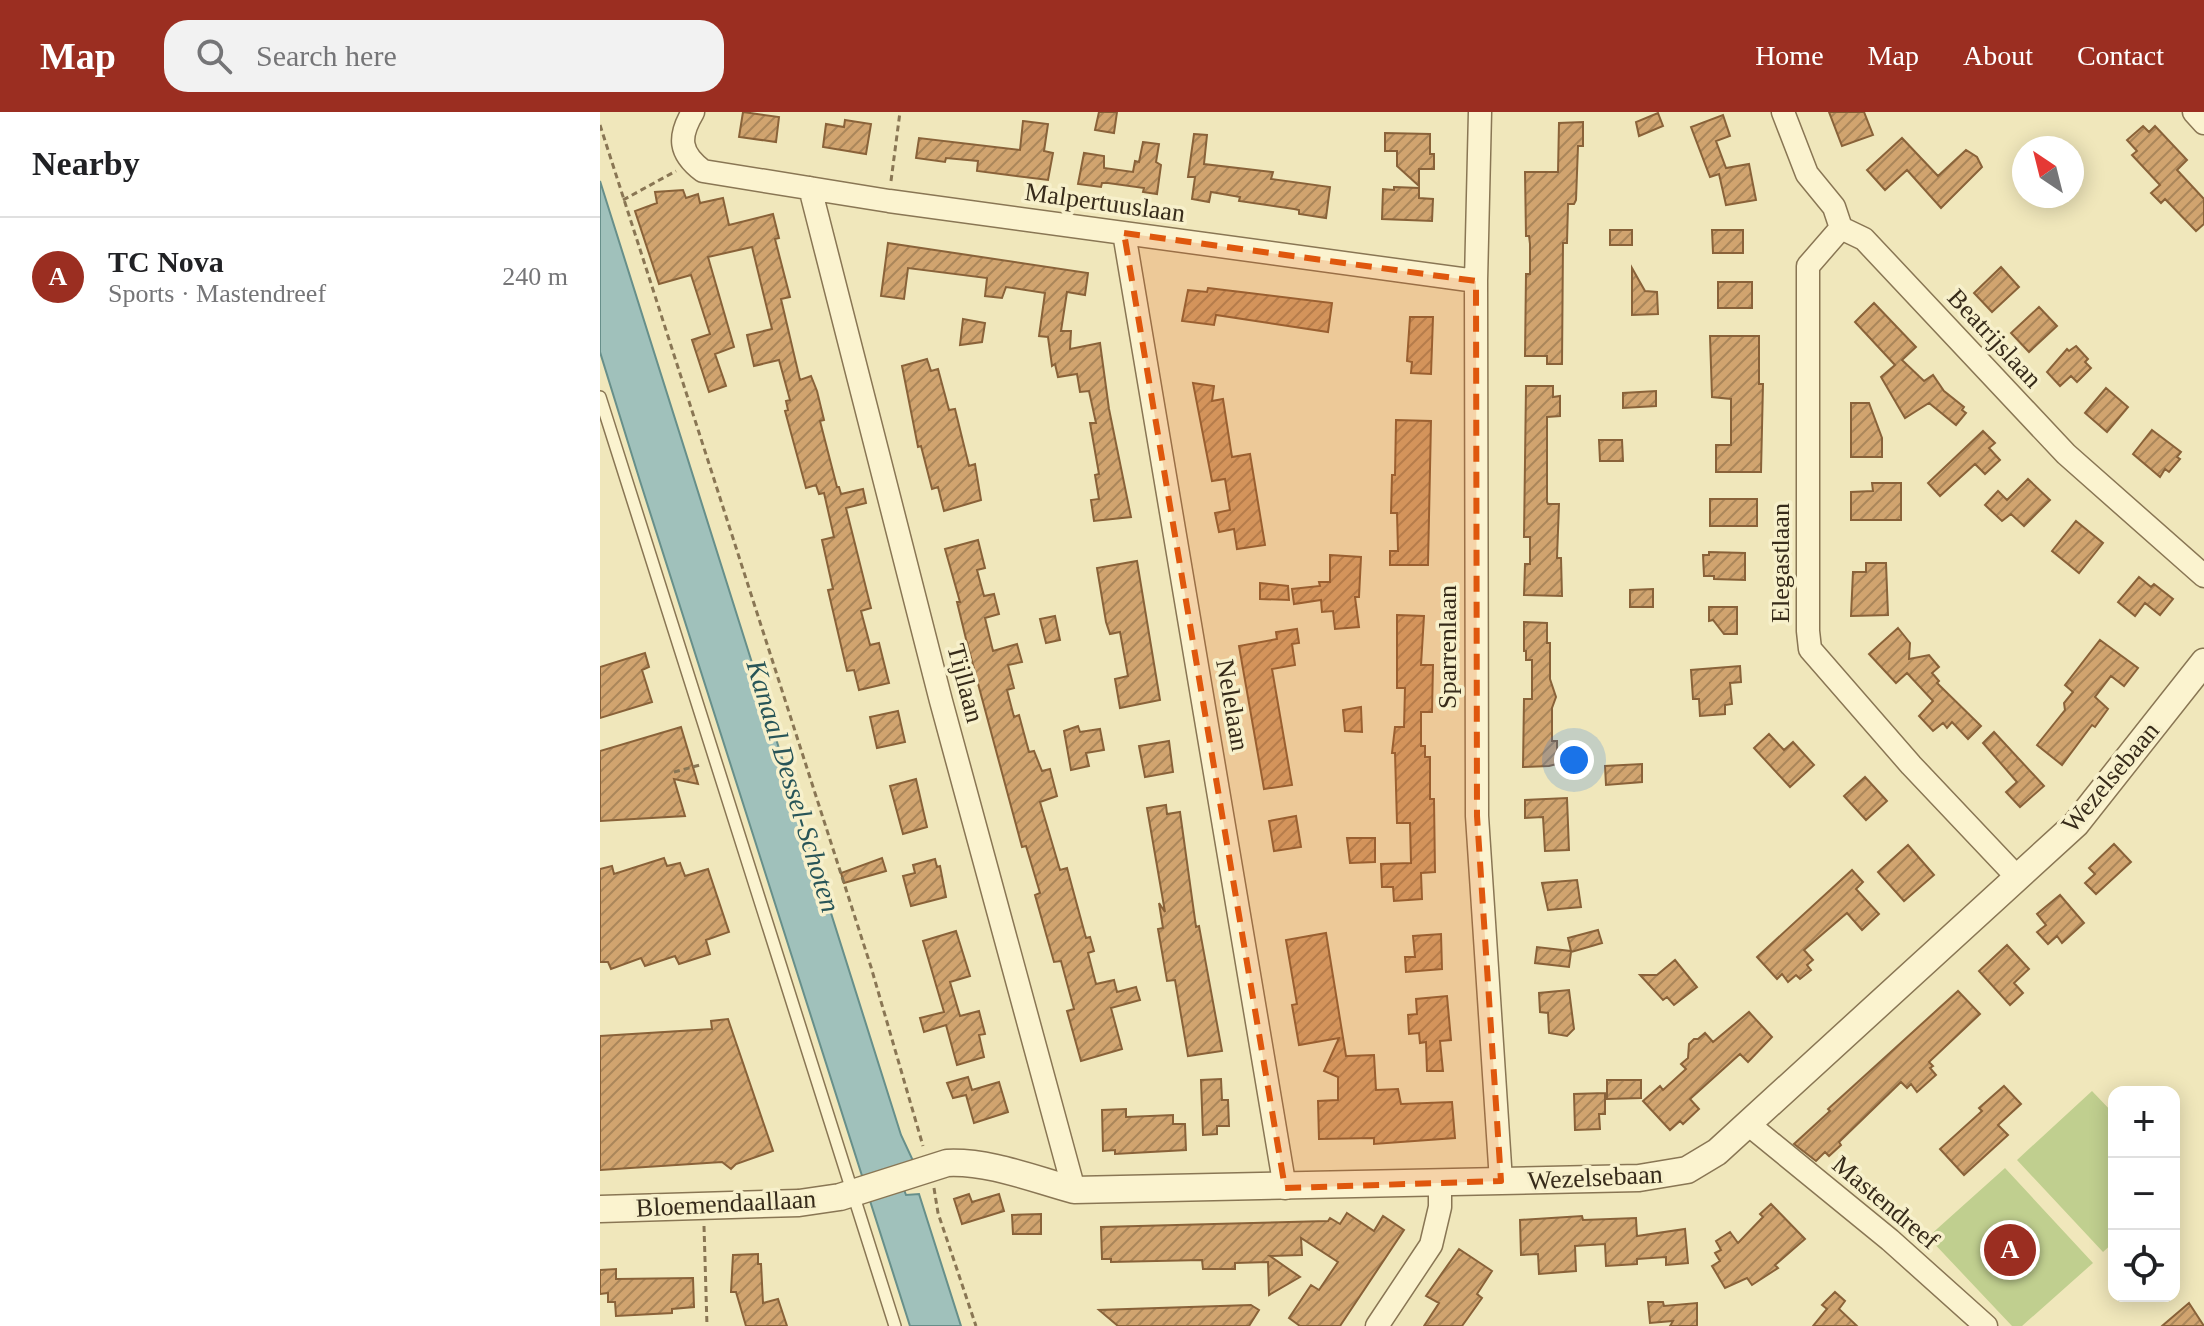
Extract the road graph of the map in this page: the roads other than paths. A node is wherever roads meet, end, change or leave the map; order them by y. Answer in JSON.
{"nodes":[{"id":1,"x":693,"y":112,"type":"edge"},
{"id":2,"x":1480,"y":112,"type":"edge"},
{"id":3,"x":1783,"y":112,"type":"edge"},
{"id":4,"x":2194,"y":112,"type":"edge"},
{"id":5,"x":2204,"y":123,"type":"edge"},
{"id":6,"x":810,"y":188,"type":"junction"},
{"id":7,"x":1841,"y":228,"type":"junction"},
{"id":8,"x":1124,"y":233,"type":"junction"},
{"id":9,"x":1476,"y":281,"type":"junction"},
{"id":10,"x":600,"y":397,"type":"edge"},
{"id":11,"x":2204,"y":576,"type":"edge"},
{"id":12,"x":2204,"y":662,"type":"edge"},
{"id":13,"x":2017,"y":877,"type":"junction"},
{"id":14,"x":1748,"y":1124,"type":"junction"},
{"id":15,"x":927,"y":1170,"type":"joint"},
{"id":16,"x":1501,"y":1181,"type":"junction"},
{"id":17,"x":1440,"y":1182,"type":"junction"},
{"id":18,"x":1285,"y":1188,"type":"junction"},
{"id":19,"x":1074,"y":1190,"type":"junction"},
{"id":20,"x":858,"y":1191,"type":"junction"},
{"id":21,"x":600,"y":1209,"type":"edge"},
{"id":22,"x":895,"y":1326,"type":"edge"},
{"id":23,"x":1377,"y":1326,"type":"edge"},
{"id":24,"x":1986,"y":1326,"type":"edge"}],
"edges":[{"from":1,"to":6,"type":"street","name":"Malpertuuslaan"},
{"from":2,"to":9,"type":"street","name":"Sparrenlaan"},
{"from":3,"to":7,"type":"street","name":"Beatrijslaan"},
{"from":4,"to":5,"type":"street"},
{"from":6,"to":8,"type":"street","name":"Malpertuuslaan"},
{"from":6,"to":19,"type":"street","name":"Tijllaan"},
{"from":7,"to":11,"type":"street","name":"Beatrijslaan"},
{"from":7,"to":13,"type":"street","name":"Elegastlaan"},
{"from":8,"to":9,"type":"street","name":"Malpertuuslaan"},
{"from":8,"to":18,"type":"street","name":"Nelelaan"},
{"from":9,"to":16,"type":"street","name":"Sparrenlaan"},
{"from":10,"to":20,"type":"lane"},
{"from":12,"to":13,"type":"street","name":"Wezelsebaan"},
{"from":13,"to":14,"type":"street","name":"Wezelsebaan"},
{"from":14,"to":16,"type":"street","name":"Wezelsebaan"},
{"from":14,"to":24,"type":"street","name":"Mastendreef"},
{"from":15,"to":19,"type":"street","name":"Wezelsebaan"},
{"from":15,"to":20,"type":"street","name":"Bloemendaallaan"},
{"from":16,"to":17,"type":"street","name":"Wezelsebaan"},
{"from":17,"to":18,"type":"street","name":"Wezelsebaan"},
{"from":17,"to":23,"type":"street"},
{"from":18,"to":19,"type":"street","name":"Wezelsebaan"},
{"from":20,"to":21,"type":"street","name":"Bloemendaallaan"},
{"from":20,"to":22,"type":"lane"}]}
